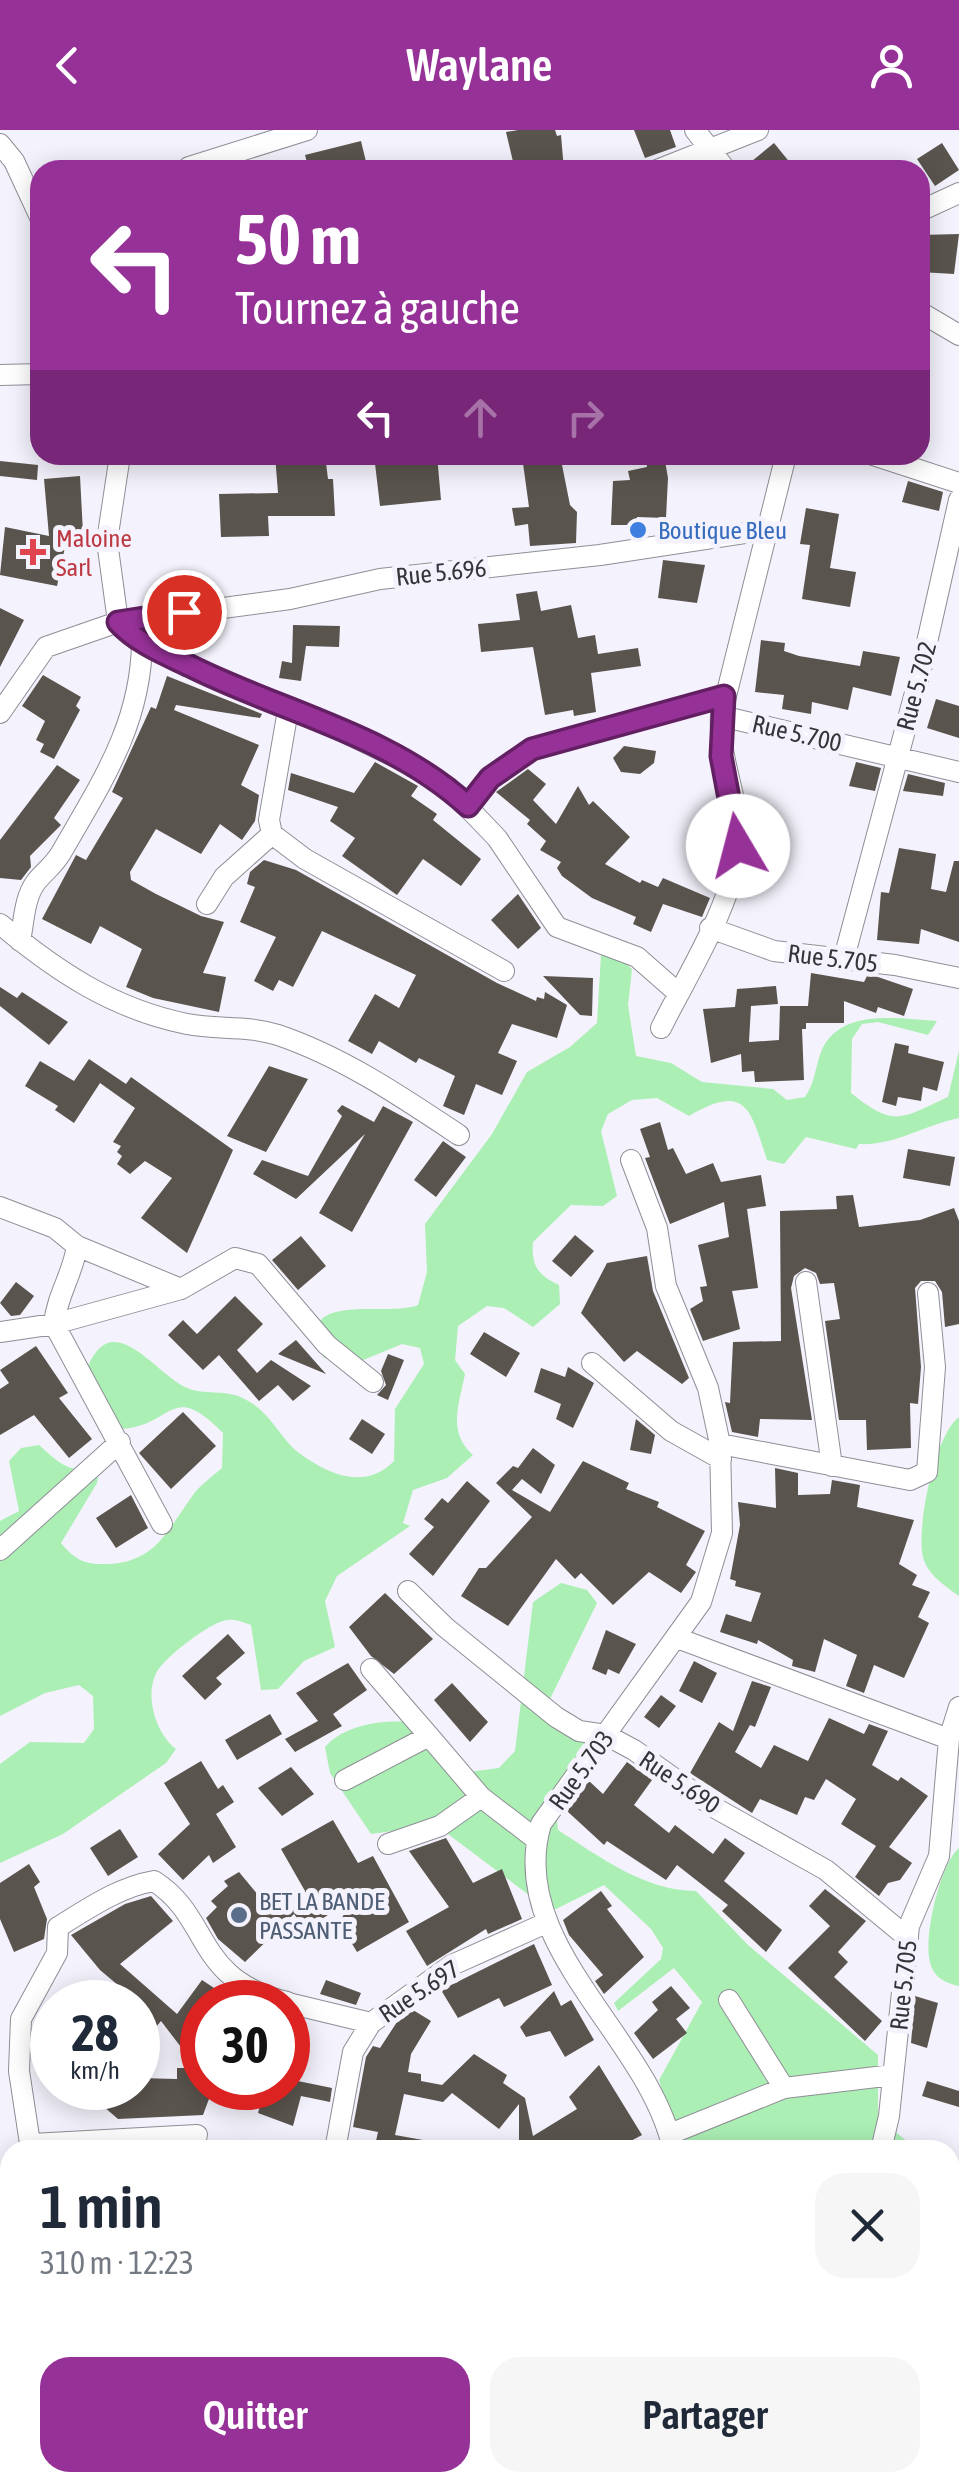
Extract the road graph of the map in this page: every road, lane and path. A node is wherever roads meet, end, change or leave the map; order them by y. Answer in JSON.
{"nodes":[{"id":1,"x":307,"y":130,"type":"edge"},
{"id":2,"x":695,"y":130,"type":"edge"},
{"id":3,"x":758,"y":130,"type":"edge"},
{"id":4,"x":0,"y":144,"type":"edge"},
{"id":5,"x":707,"y":149,"type":"junction"},
{"id":6,"x":211,"y":160,"type":"edge"},
{"id":7,"x":681,"y":160,"type":"edge"},
{"id":8,"x":717,"y":160,"type":"edge"},
{"id":9,"x":959,"y":193,"type":"edge"},
{"id":10,"x":30,"y":195,"type":"edge"},
{"id":11,"x":930,"y":206,"type":"edge"},
{"id":12,"x":930,"y":318,"type":"edge"},
{"id":13,"x":959,"y":335,"type":"edge"},
{"id":14,"x":30,"y":374,"type":"edge"},
{"id":15,"x":0,"y":375,"type":"edge"},
{"id":16,"x":118,"y":465,"type":"edge"},
{"id":17,"x":783,"y":465,"type":"edge"},
{"id":18,"x":916,"y":465,"type":"edge"},
{"id":19,"x":954,"y":474,"type":"edge"},
{"id":20,"x":959,"y":500,"type":"edge"},
{"id":21,"x":765,"y":530,"type":"junction"},
{"id":22,"x":118,"y":622,"type":"junction"},
{"id":23,"x":142,"y":642,"type":"junction"},
{"id":24,"x":722,"y":706,"type":"junction"},
{"id":25,"x":288,"y":710,"type":"junction"},
{"id":26,"x":0,"y":712,"type":"edge"},
{"id":27,"x":898,"y":755,"type":"junction"},
{"id":28,"x":959,"y":772,"type":"edge"},
{"id":29,"x":468,"y":806,"type":"junction"},
{"id":30,"x":272,"y":834,"type":"junction"},
{"id":31,"x":207,"y":904,"type":"dead end"},
{"id":32,"x":0,"y":924,"type":"edge"},
{"id":33,"x":710,"y":928,"type":"junction"},
{"id":34,"x":20,"y":941,"type":"junction"},
{"id":35,"x":844,"y":958,"type":"junction"},
{"id":36,"x":504,"y":971,"type":"dead end"},
{"id":37,"x":959,"y":978,"type":"edge"},
{"id":38,"x":678,"y":993,"type":"junction"},
{"id":39,"x":661,"y":1028,"type":"dead end"},
{"id":40,"x":459,"y":1135,"type":"dead end"},
{"id":41,"x":631,"y":1160,"type":"dead end"},
{"id":42,"x":0,"y":1207,"type":"edge"},
{"id":43,"x":77,"y":1246,"type":"junction"},
{"id":44,"x":806,"y":1282,"type":"dead end"},
{"id":45,"x":180,"y":1289,"type":"junction"},
{"id":46,"x":928,"y":1292,"type":"dead end"},
{"id":47,"x":54,"y":1324,"type":"junction"},
{"id":48,"x":0,"y":1332,"type":"edge"},
{"id":49,"x":592,"y":1364,"type":"dead end"},
{"id":50,"x":373,"y":1382,"type":"dead end"},
{"id":51,"x":120,"y":1442,"type":"junction"},
{"id":52,"x":720,"y":1452,"type":"junction"},
{"id":53,"x":832,"y":1466,"type":"junction"},
{"id":54,"x":162,"y":1524,"type":"dead end"},
{"id":55,"x":0,"y":1550,"type":"edge"},
{"id":56,"x":408,"y":1591,"type":"dead end"},
{"id":57,"x":677,"y":1638,"type":"junction"},
{"id":58,"x":371,"y":1669,"type":"dead end"},
{"id":59,"x":959,"y":1707,"type":"edge"},
{"id":60,"x":429,"y":1736,"type":"junction"},
{"id":61,"x":606,"y":1736,"type":"junction"},
{"id":62,"x":949,"y":1739,"type":"junction"},
{"id":63,"x":345,"y":1780,"type":"dead end"},
{"id":64,"x":480,"y":1798,"type":"junction"},
{"id":65,"x":536,"y":1840,"type":"junction"},
{"id":66,"x":388,"y":1844,"type":"dead end"},
{"id":67,"x":546,"y":1923,"type":"junction"},
{"id":68,"x":908,"y":1938,"type":"junction"},
{"id":69,"x":239,"y":1980,"type":"edge"},
{"id":70,"x":729,"y":2000,"type":"dead end"},
{"id":71,"x":310,"y":2008,"type":"edge"},
{"id":72,"x":371,"y":2023,"type":"junction"},
{"id":73,"x":893,"y":2075,"type":"junction"},
{"id":74,"x":784,"y":2088,"type":"junction"},
{"id":75,"x":196,"y":2135,"type":"dead end"},
{"id":76,"x":31,"y":2140,"type":"edge"},
{"id":77,"x":128,"y":2140,"type":"edge"},
{"id":78,"x":337,"y":2140,"type":"edge"},
{"id":79,"x":670,"y":2140,"type":"edge"},
{"id":80,"x":675,"y":2140,"type":"edge"},
{"id":81,"x":882,"y":2140,"type":"edge"}],
"edges":[{"from":1,"to":6,"type":"street"},
{"from":2,"to":5,"type":"street"},
{"from":3,"to":5,"type":"street"},
{"from":4,"to":10,"type":"street"},
{"from":5,"to":7,"type":"street"},
{"from":5,"to":8,"type":"street"},
{"from":9,"to":11,"type":"street"},
{"from":12,"to":13,"type":"street"},
{"from":14,"to":15,"type":"street"},
{"from":16,"to":22,"type":"street"},
{"from":17,"to":21,"type":"street","name":"Rue 5.700"},
{"from":18,"to":19,"type":"street"},
{"from":20,"to":27,"type":"street","name":"Rue 5.702"},
{"from":21,"to":22,"type":"street","name":"Rue 5.696"},
{"from":21,"to":24,"type":"street","name":"Rue 5.700"},
{"from":22,"to":23,"type":"street"},
{"from":22,"to":26,"type":"street","name":"Rue 5.696"},
{"from":23,"to":25,"type":"street"},
{"from":23,"to":34,"type":"street"},
{"from":24,"to":27,"type":"street","name":"Rue 5.700"},
{"from":24,"to":29,"type":"street"},
{"from":24,"to":33,"type":"street"},
{"from":25,"to":29,"type":"street"},
{"from":25,"to":30,"type":"street"},
{"from":27,"to":28,"type":"street","name":"Rue 5.700"},
{"from":27,"to":35,"type":"street","name":"Rue 5.702"},
{"from":29,"to":38,"type":"street"},
{"from":30,"to":31,"type":"street"},
{"from":30,"to":36,"type":"street"},
{"from":32,"to":34,"type":"street"},
{"from":33,"to":35,"type":"street","name":"Rue 5.705"},
{"from":33,"to":38,"type":"street"},
{"from":34,"to":40,"type":"street"},
{"from":35,"to":37,"type":"street","name":"Rue 5.705"},
{"from":38,"to":39,"type":"street"},
{"from":41,"to":52,"type":"street","name":"Rue 5.703"},
{"from":42,"to":43,"type":"street"},
{"from":43,"to":45,"type":"street"},
{"from":43,"to":47,"type":"street"},
{"from":44,"to":53,"type":"street"},
{"from":45,"to":47,"type":"street"},
{"from":45,"to":50,"type":"street"},
{"from":46,"to":53,"type":"street"},
{"from":47,"to":48,"type":"street"},
{"from":47,"to":51,"type":"street"},
{"from":49,"to":52,"type":"street"},
{"from":51,"to":54,"type":"street"},
{"from":51,"to":55,"type":"street"},
{"from":52,"to":53,"type":"street"},
{"from":52,"to":57,"type":"street","name":"Rue 5.703"},
{"from":56,"to":61,"type":"street","name":"Rue 5.690"},
{"from":57,"to":61,"type":"street","name":"Rue 5.703"},
{"from":57,"to":62,"type":"street"},
{"from":58,"to":60,"type":"street"},
{"from":59,"to":62,"type":"street","name":"Rue 5.705"},
{"from":60,"to":63,"type":"street"},
{"from":60,"to":64,"type":"street"},
{"from":61,"to":65,"type":"street","name":"Rue 5.703"},
{"from":61,"to":68,"type":"street","name":"Rue 5.690"},
{"from":62,"to":68,"type":"street","name":"Rue 5.705"},
{"from":64,"to":65,"type":"street"},
{"from":64,"to":66,"type":"street"},
{"from":65,"to":67,"type":"street"},
{"from":67,"to":72,"type":"street","name":"Rue 5.697"},
{"from":67,"to":79,"type":"street"},
{"from":68,"to":73,"type":"street","name":"Rue 5.705"},
{"from":69,"to":76,"type":"street","name":"Rue 5.697"},
{"from":70,"to":74,"type":"street"},
{"from":71,"to":72,"type":"street","name":"Rue 5.697"},
{"from":72,"to":78,"type":"street"},
{"from":73,"to":74,"type":"street"},
{"from":73,"to":81,"type":"street","name":"Rue 5.705"},
{"from":74,"to":80,"type":"street"},
{"from":75,"to":77,"type":"street","name":"Rue 5.697"}]}
